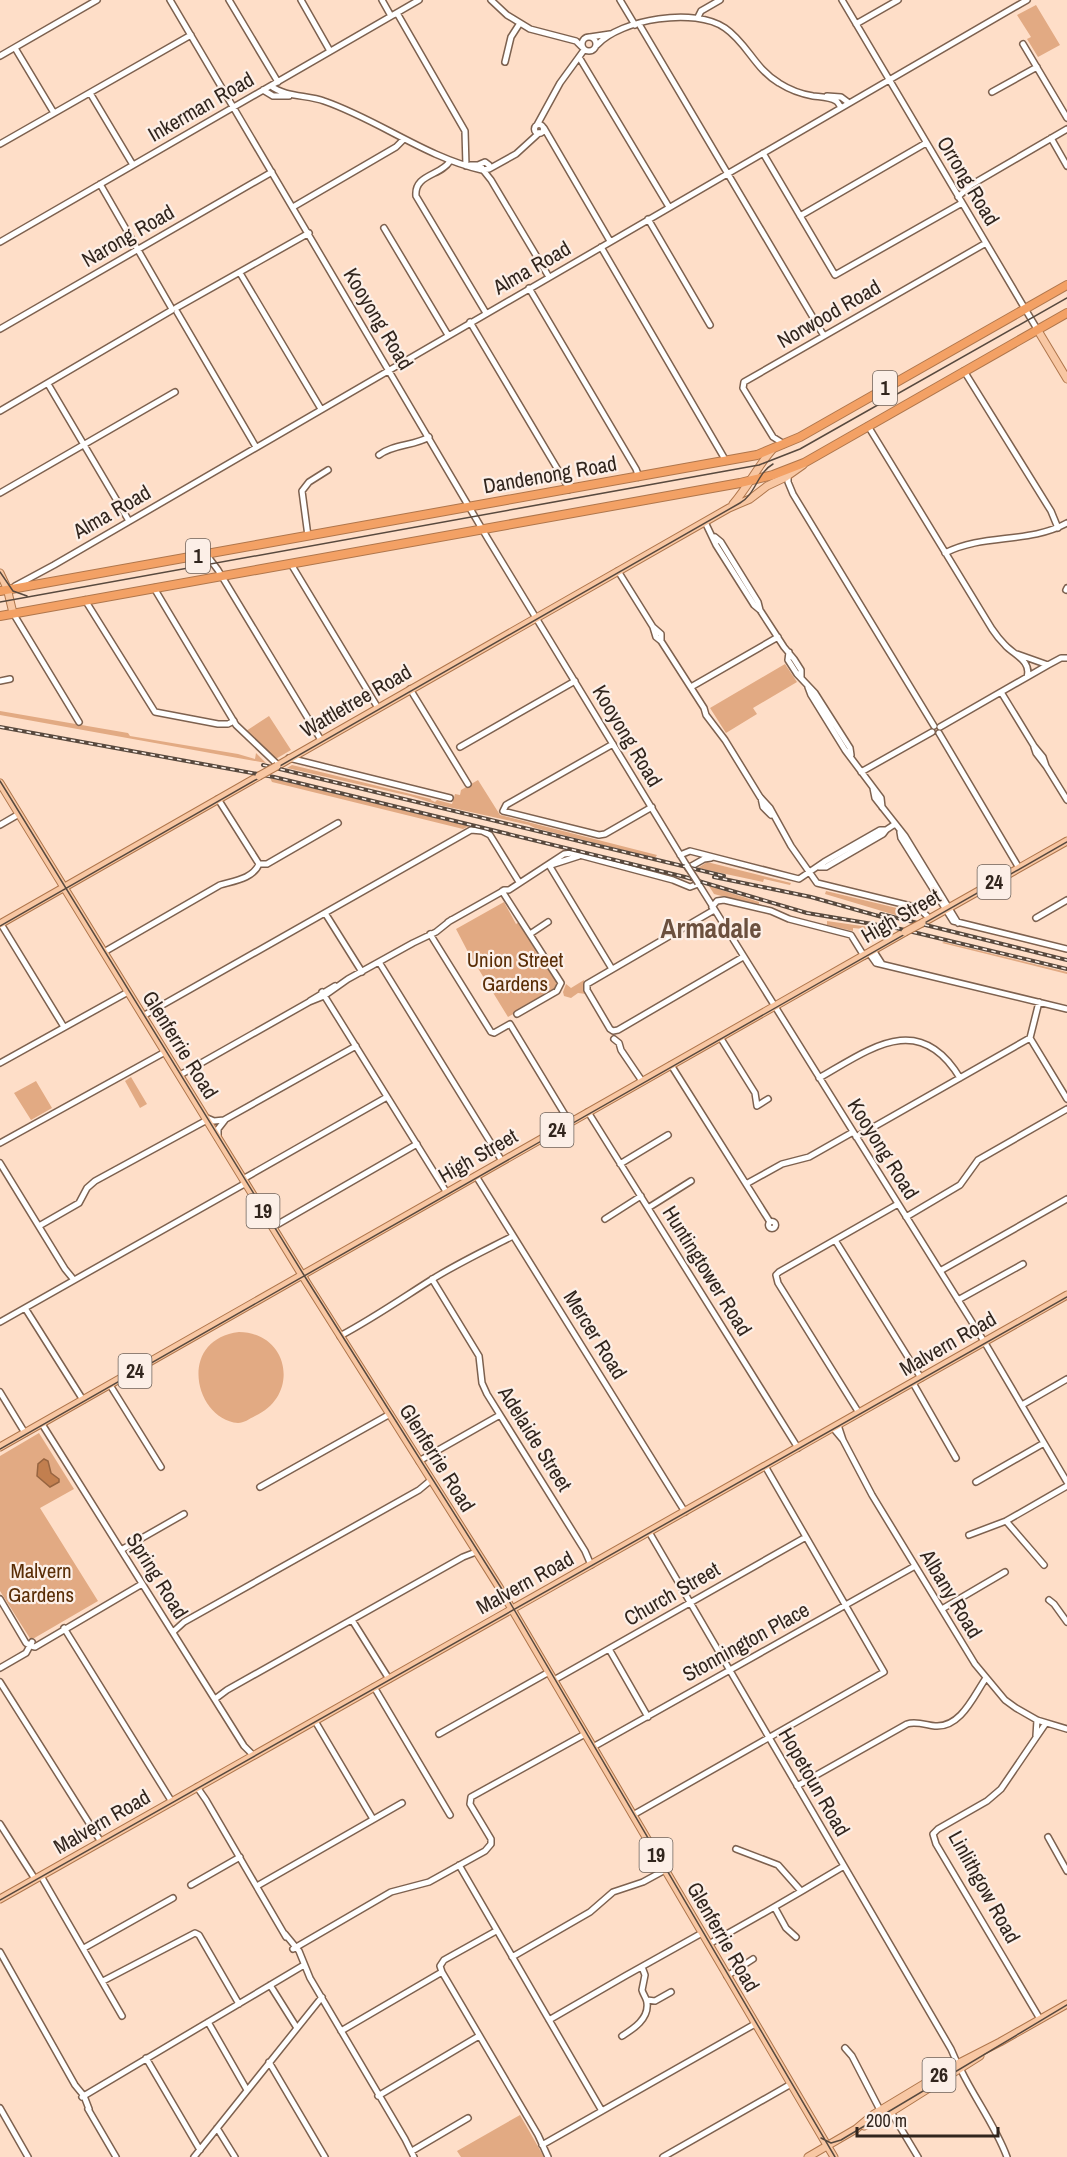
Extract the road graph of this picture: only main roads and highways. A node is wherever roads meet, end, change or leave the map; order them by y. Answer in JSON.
{"nodes":[{"id":1,"x":1067,"y":285,"type":"edge"},
{"id":2,"x":1067,"y":313,"type":"edge"},
{"id":3,"x":1037,"y":329,"type":"junction"},
{"id":4,"x":1067,"y":379,"type":"edge"},
{"id":5,"x":772,"y":450,"type":"junction"},
{"id":6,"x":810,"y":460,"type":"junction"},
{"id":7,"x":750,"y":480,"type":"junction"},
{"id":8,"x":729,"y":508,"type":"junction"},
{"id":9,"x":0,"y":573,"type":"edge"},
{"id":10,"x":4,"y":590,"type":"edge"},
{"id":11,"x":13,"y":613,"type":"junction"},
{"id":12,"x":0,"y":616,"type":"edge"},
{"id":13,"x":0,"y":783,"type":"edge"},
{"id":14,"x":1067,"y":841,"type":"edge"},
{"id":15,"x":64,"y":888,"type":"junction"},
{"id":16,"x":0,"y":924,"type":"edge"},
{"id":17,"x":302,"y":1275,"type":"junction"},
{"id":18,"x":1067,"y":1295,"type":"edge"},
{"id":19,"x":0,"y":1448,"type":"edge"},
{"id":20,"x":512,"y":1609,"type":"junction"},
{"id":21,"x":0,"y":1899,"type":"edge"},
{"id":22,"x":1067,"y":2004,"type":"edge"},
{"id":23,"x":961,"y":2067,"type":"junction"},
{"id":24,"x":856,"y":2129,"type":"junction"},
{"id":25,"x":827,"y":2146,"type":"junction"},
{"id":26,"x":808,"y":2157,"type":"edge"},
{"id":27,"x":834,"y":2157,"type":"edge"}],
"edges":[{"from":1,"to":5,"type":"highway","name":"Dandenong Road","number":"1"},
{"from":2,"to":3,"type":"highway","name":"Dandenong Road","number":"1"},
{"from":3,"to":4,"type":"main road","name":"Orrong Road"},
{"from":3,"to":6,"type":"highway","name":"Dandenong Road","number":"1"},
{"from":5,"to":7,"type":"main road","name":"Wattletree Road"},
{"from":5,"to":10,"type":"highway","name":"Dandenong Road","number":"1"},
{"from":6,"to":7,"type":"highway","name":"Dandenong Road","number":"1"},
{"from":6,"to":8,"type":"main road","name":"Wattletree Road"},
{"from":7,"to":8,"type":"main road","name":"Wattletree Road"},
{"from":7,"to":11,"type":"highway","name":"Dandenong Road","number":"1"},
{"from":8,"to":15,"type":"main road","name":"Wattletree Road","bridge":true},
{"from":9,"to":10,"type":"main road"},
{"from":10,"to":11,"type":"main road"},
{"from":11,"to":12,"type":"highway","name":"Dandenong Road","number":"1"},
{"from":13,"to":15,"type":"main road","name":"Glenferrie Road","number":"19"},
{"from":14,"to":17,"type":"main road","name":"High Street","number":"24","bridge":true},
{"from":15,"to":16,"type":"main road","name":"Wattletree Road"},
{"from":15,"to":17,"type":"main road","name":"Glenferrie Road","number":"19"},
{"from":17,"to":19,"type":"main road","name":"High Street","number":"24"},
{"from":17,"to":20,"type":"main road","name":"Glenferrie Road","number":"19"},
{"from":18,"to":20,"type":"main road","name":"Malvern Road"},
{"from":20,"to":21,"type":"main road","name":"Malvern Road"},
{"from":20,"to":25,"type":"main road","name":"Glenferrie Road","number":"19"},
{"from":22,"to":23,"type":"main road","number":"26"},
{"from":23,"to":24,"type":"main road","number":"26"},
{"from":23,"to":24,"type":"main road","number":"26"},
{"from":24,"to":25,"type":"main road","number":"26"},
{"from":25,"to":26,"type":"main road","number":"26"},
{"from":25,"to":27,"type":"main road","name":"Glenferrie Road","number":"19"}]}
